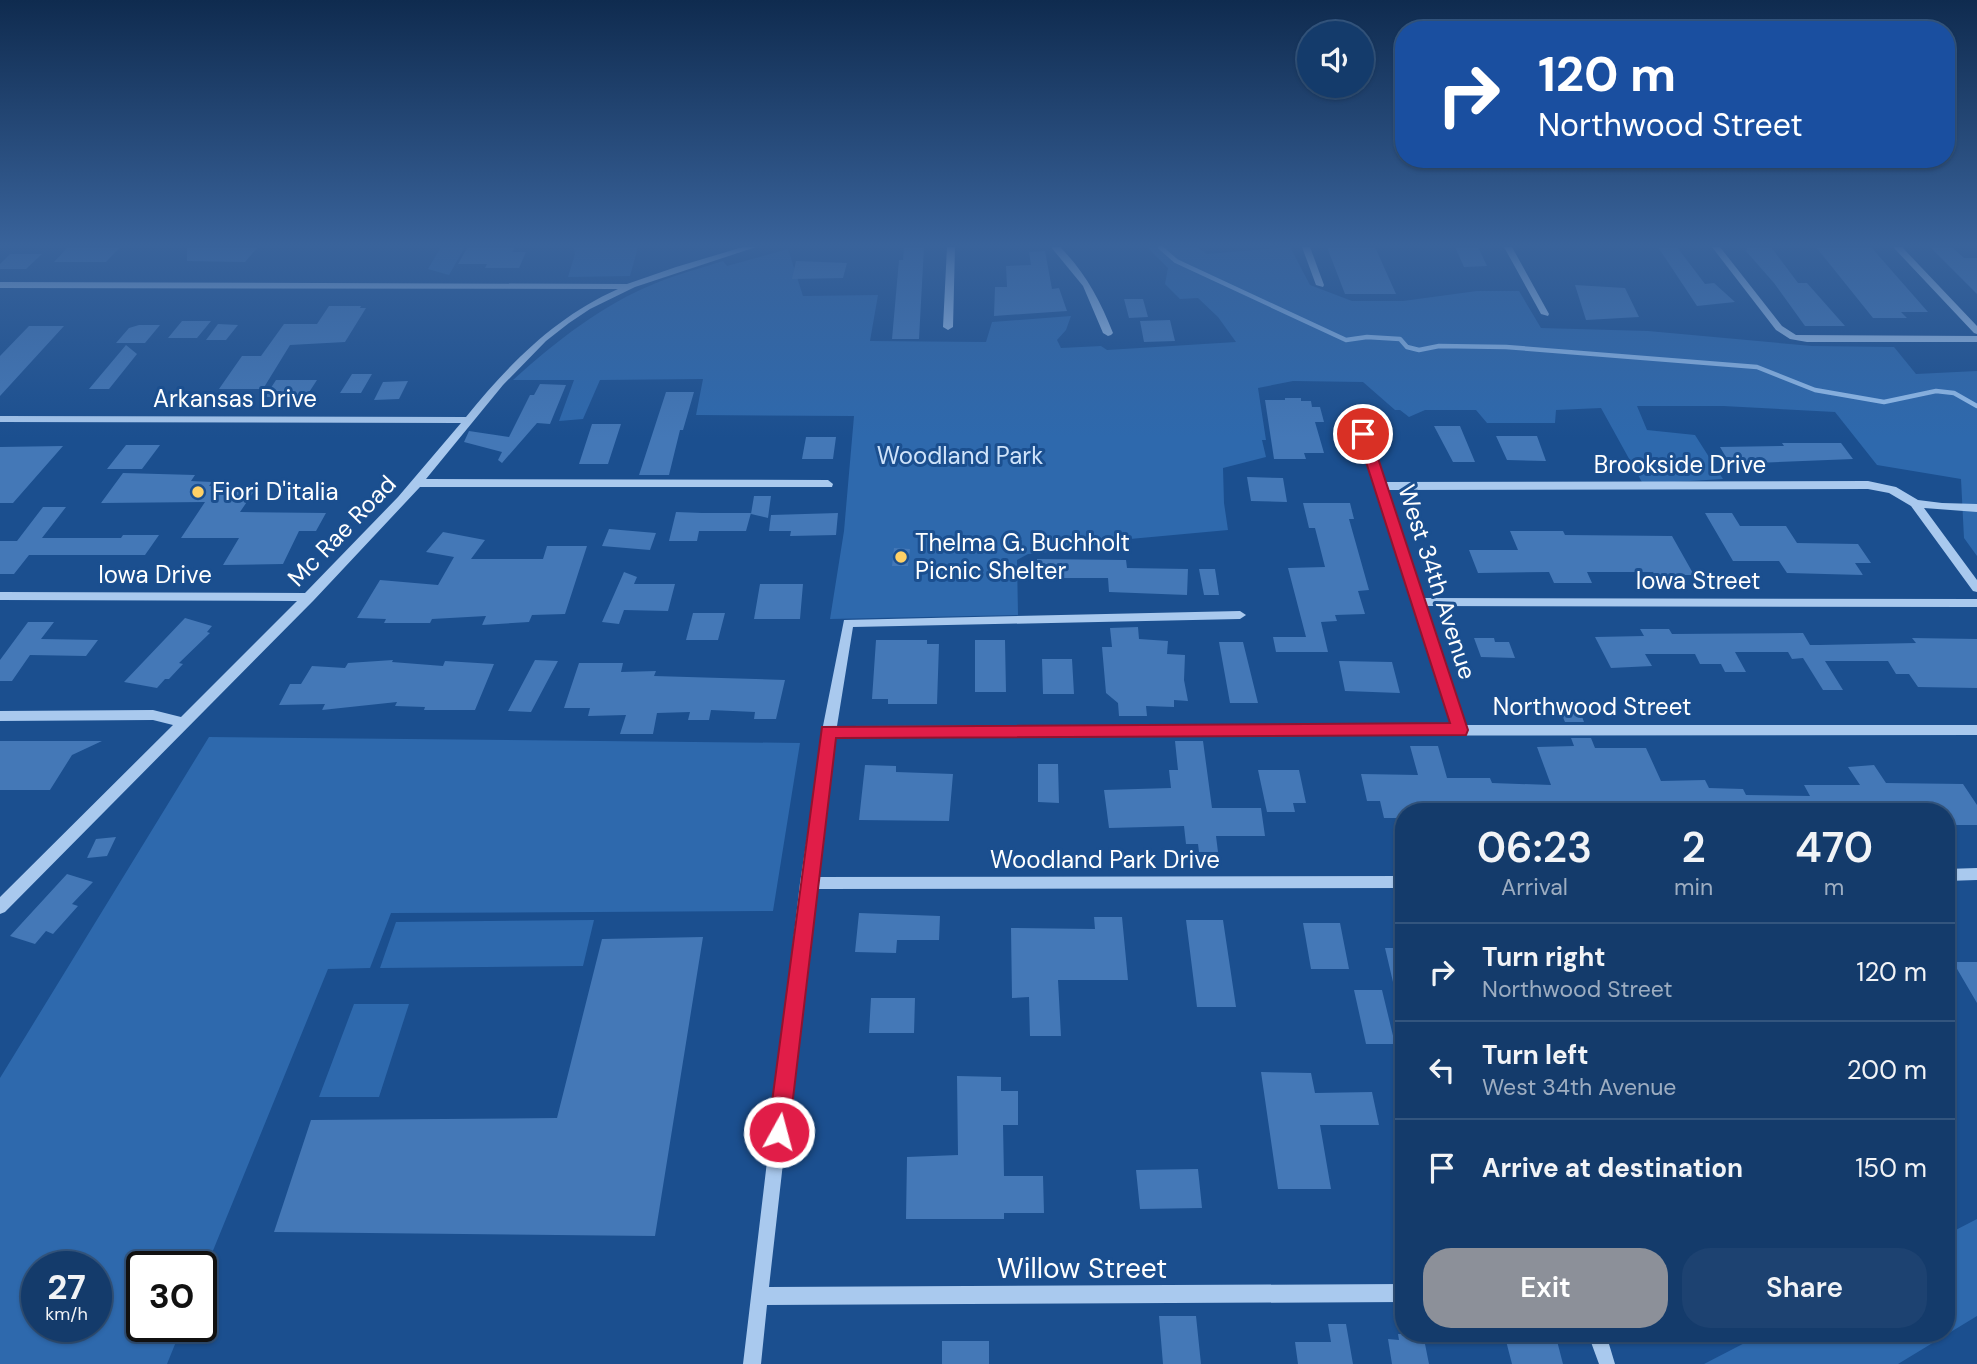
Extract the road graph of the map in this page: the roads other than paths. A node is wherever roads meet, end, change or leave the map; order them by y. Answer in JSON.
{"nodes":[{"id":1,"x":582,"y":311,"type":"edge"},
{"id":2,"x":949,"y":311,"type":"edge"},
{"id":3,"x":1100,"y":311,"type":"edge"},
{"id":4,"x":1543,"y":311,"type":"edge"},
{"id":5,"x":1766,"y":311,"type":"edge"},
{"id":6,"x":1958,"y":311,"type":"edge"},
{"id":7,"x":1545,"y":314,"type":"dead end"},
{"id":8,"x":948,"y":327,"type":"dead end"},
{"id":9,"x":1977,"y":331,"type":"edge"},
{"id":10,"x":1108,"y":332,"type":"dead end"},
{"id":11,"x":1793,"y":337,"type":"joint"},
{"id":12,"x":1977,"y":339,"type":"edge"},
{"id":13,"x":1355,"y":408,"type":"dead end"},
{"id":14,"x":0,"y":419,"type":"edge"},
{"id":15,"x":471,"y":420,"type":"junction"},
{"id":16,"x":418,"y":483,"type":"junction"},
{"id":17,"x":828,"y":484,"type":"dead end"},
{"id":18,"x":1379,"y":486,"type":"junction"},
{"id":19,"x":1915,"y":503,"type":"junction"},
{"id":20,"x":1977,"y":508,"type":"edge"},
{"id":21,"x":1977,"y":588,"type":"edge"},
{"id":22,"x":0,"y":596,"type":"edge"},
{"id":23,"x":310,"y":597,"type":"junction"},
{"id":24,"x":1418,"y":602,"type":"junction"},
{"id":25,"x":1977,"y":603,"type":"edge"},
{"id":26,"x":1240,"y":614,"type":"dead end"},
{"id":27,"x":0,"y":716,"type":"edge"},
{"id":28,"x":183,"y":723,"type":"junction"},
{"id":29,"x":1460,"y":730,"type":"junction"},
{"id":30,"x":1977,"y":730,"type":"edge"},
{"id":31,"x":828,"y":731,"type":"junction"},
{"id":32,"x":1977,"y":874,"type":"edge"},
{"id":33,"x":1955,"y":875,"type":"edge"},
{"id":34,"x":1395,"y":882,"type":"edge"},
{"id":35,"x":807,"y":883,"type":"junction"},
{"id":36,"x":0,"y":907,"type":"edge"},
{"id":37,"x":1395,"y":1293,"type":"edge"},
{"id":38,"x":760,"y":1296,"type":"junction"},
{"id":39,"x":1600,"y":1342,"type":"edge"},
{"id":40,"x":1607,"y":1362,"type":"edge"},
{"id":41,"x":752,"y":1364,"type":"edge"}],
"edges":[{"from":1,"to":15,"type":"street","name":"Mc Rae Road"},
{"from":2,"to":8,"type":"street"},
{"from":3,"to":10,"type":"street"},
{"from":4,"to":7,"type":"street"},
{"from":5,"to":11,"type":"street"},
{"from":6,"to":9,"type":"street"},
{"from":11,"to":12,"type":"street"},
{"from":13,"to":18,"type":"street","name":"West 34th Avenue"},
{"from":14,"to":15,"type":"street","name":"Arkansas Drive"},
{"from":15,"to":16,"type":"street","name":"Mc Rae Road"},
{"from":16,"to":17,"type":"street"},
{"from":16,"to":23,"type":"street","name":"Mc Rae Road"},
{"from":18,"to":19,"type":"street","name":"Brookside Drive"},
{"from":18,"to":24,"type":"street","name":"West 34th Avenue"},
{"from":19,"to":20,"type":"street","name":"Brookside Drive"},
{"from":19,"to":21,"type":"street"},
{"from":22,"to":23,"type":"street","name":"Iowa Drive"},
{"from":23,"to":28,"type":"street","name":"Mc Rae Road"},
{"from":24,"to":25,"type":"street","name":"Iowa Street"},
{"from":24,"to":29,"type":"street","name":"West 34th Avenue"},
{"from":26,"to":31,"type":"street"},
{"from":27,"to":28,"type":"street"},
{"from":28,"to":36,"type":"street","name":"Mc Rae Road"},
{"from":29,"to":30,"type":"street","name":"Northwood Street"},
{"from":29,"to":31,"type":"street","name":"Northwood Street"},
{"from":31,"to":35,"type":"street"},
{"from":32,"to":33,"type":"street"},
{"from":34,"to":35,"type":"street","name":"Woodland Park Drive"},
{"from":35,"to":38,"type":"street"},
{"from":37,"to":38,"type":"street","name":"Willow Street"},
{"from":38,"to":41,"type":"street"},
{"from":39,"to":40,"type":"street"}]}
